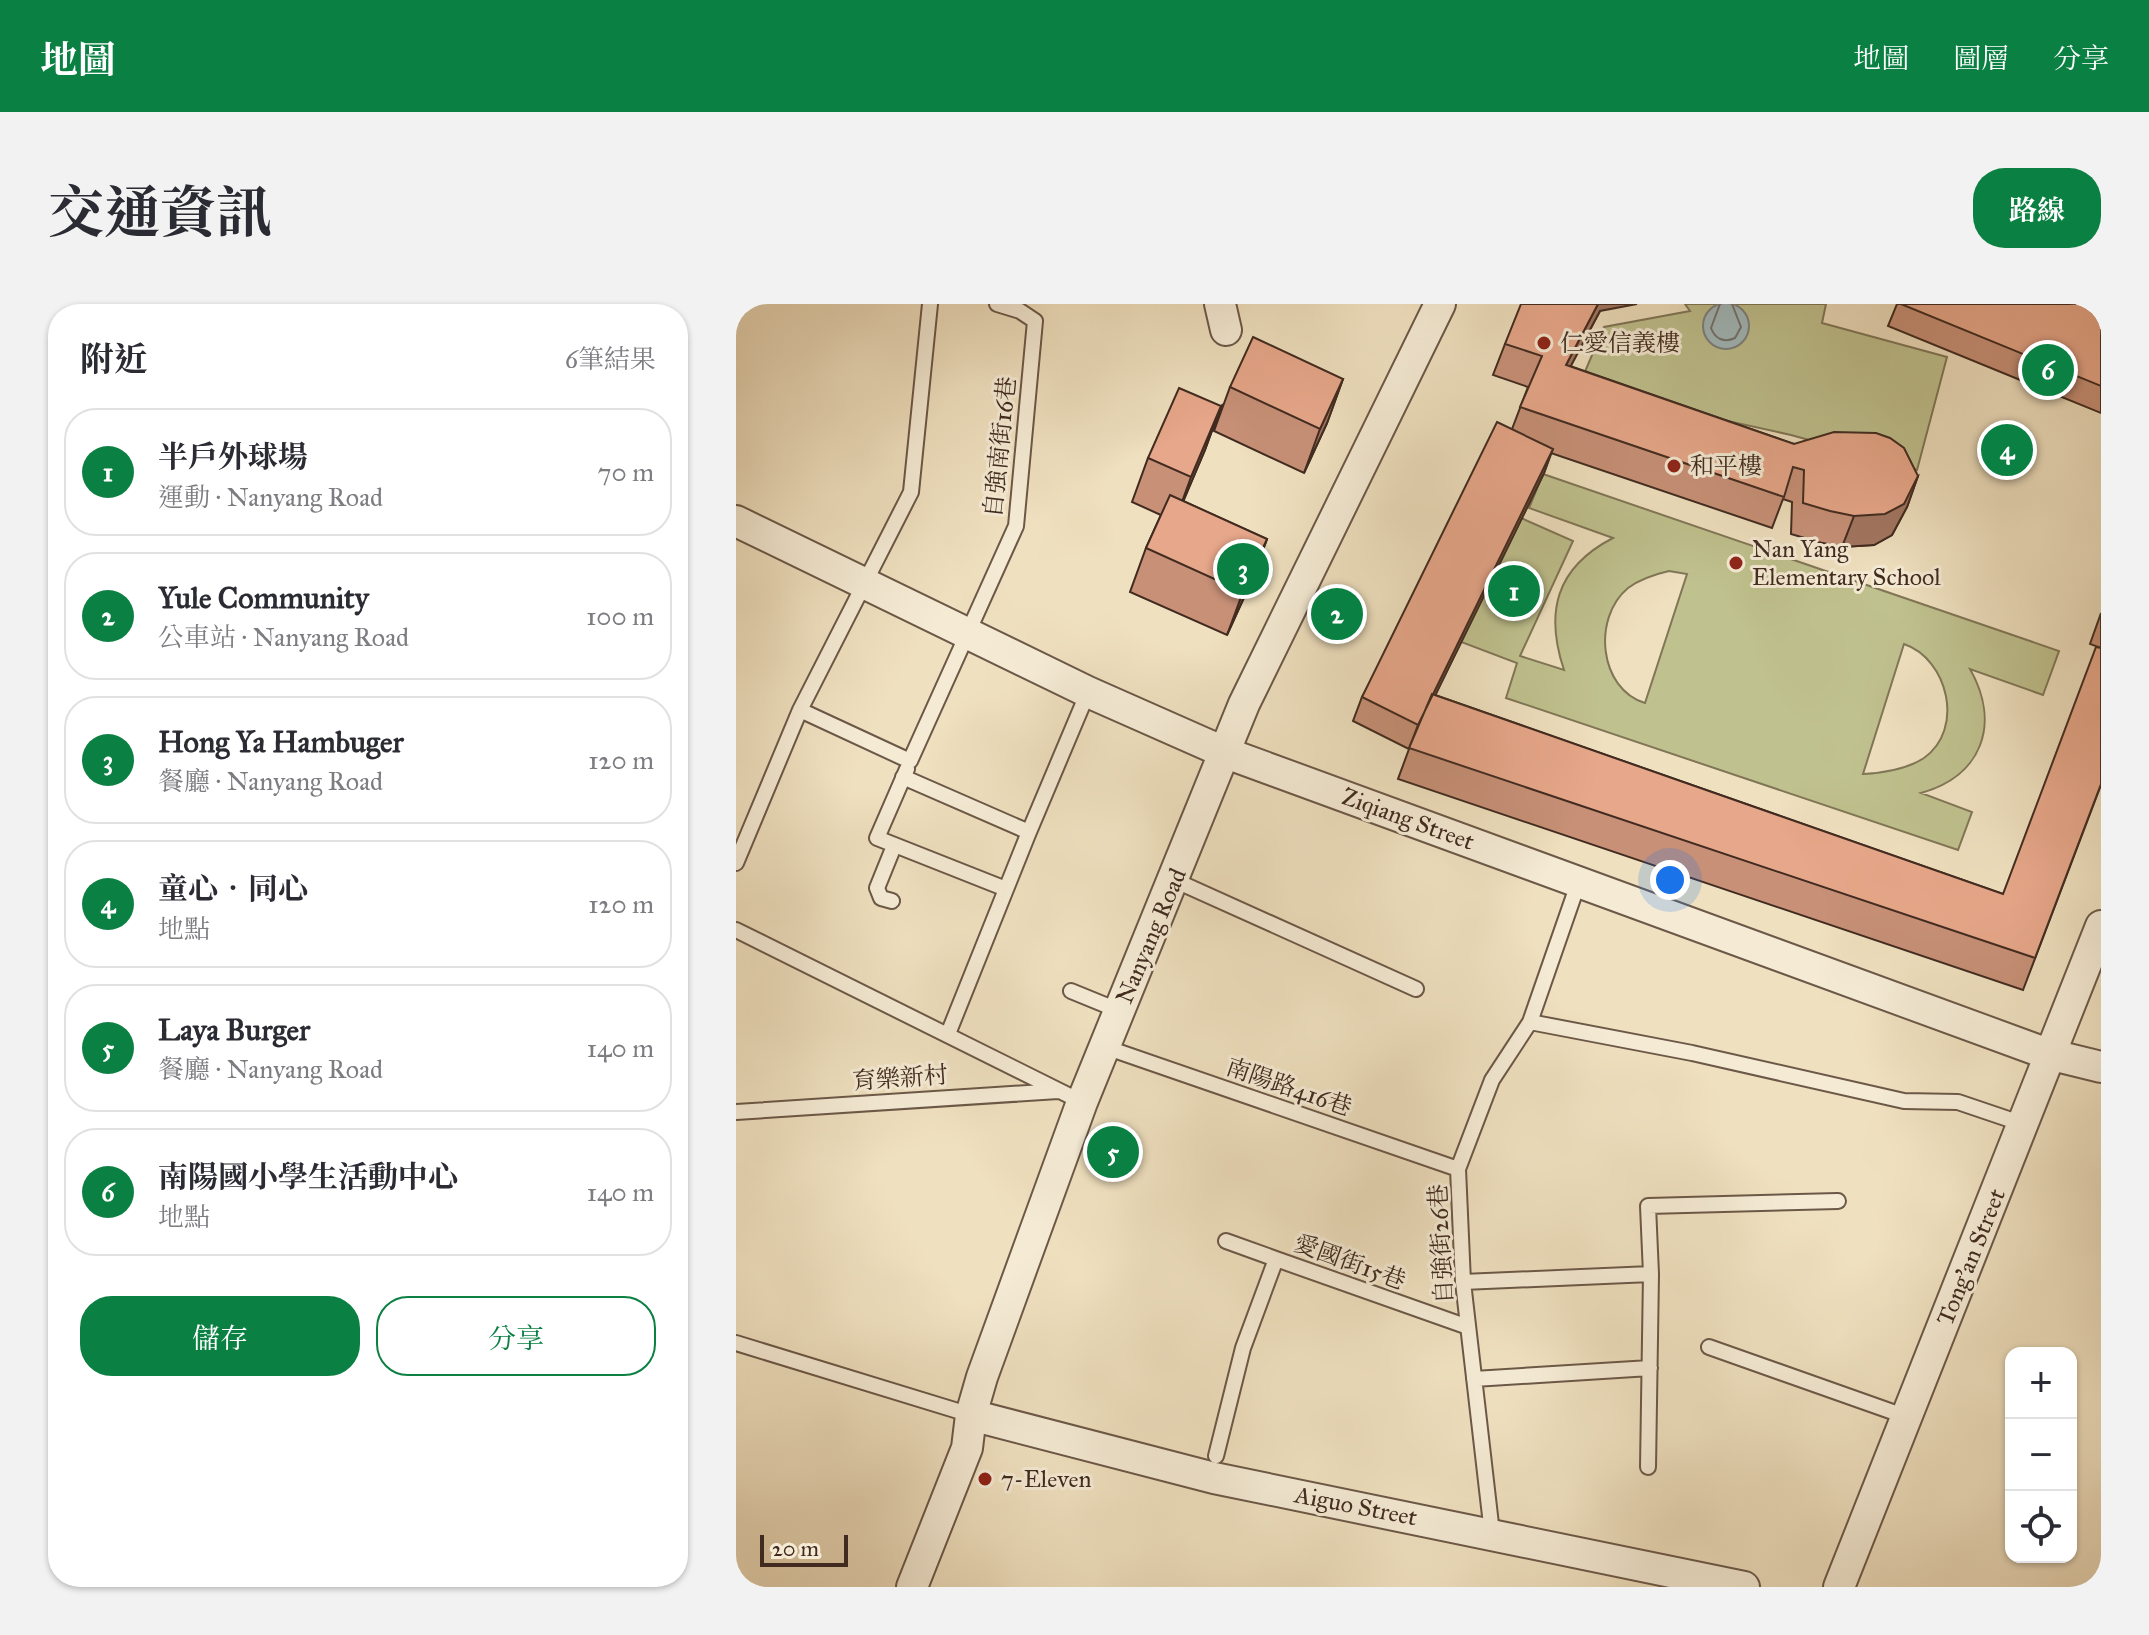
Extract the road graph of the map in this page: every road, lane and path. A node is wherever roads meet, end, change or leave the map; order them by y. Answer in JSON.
{"nodes":[{"id":1,"x":930,"y":304,"type":"edge"},
{"id":2,"x":997,"y":304,"type":"edge"},
{"id":3,"x":1440,"y":304,"type":"edge"},
{"id":4,"x":736,"y":521,"type":"edge"},
{"id":5,"x":863,"y":582,"type":"junction"},
{"id":6,"x":968,"y":633,"type":"junction"},
{"id":7,"x":1088,"y":692,"type":"junction"},
{"id":8,"x":800,"y":710,"type":"junction"},
{"id":9,"x":1226,"y":753,"type":"junction"},
{"id":10,"x":910,"y":761,"type":"junction"},
{"id":11,"x":903,"y":777,"type":"junction"},
{"id":12,"x":1029,"y":832,"type":"junction"},
{"id":13,"x":894,"y":846,"type":"junction"},
{"id":14,"x":736,"y":863,"type":"edge"},
{"id":15,"x":1174,"y":880,"type":"junction"},
{"id":16,"x":1579,"y":881,"type":"junction"},
{"id":17,"x":1006,"y":889,"type":"junction"},
{"id":18,"x":892,"y":901,"type":"dead end"},
{"id":19,"x":2101,"y":926,"type":"edge"},
{"id":20,"x":736,"y":930,"type":"edge"},
{"id":21,"x":1416,"y":989,"type":"dead end"},
{"id":22,"x":1071,"y":991,"type":"dead end"},
{"id":23,"x":1120,"y":1011,"type":"junction"},
{"id":24,"x":1530,"y":1022,"type":"junction"},
{"id":25,"x":948,"y":1034,"type":"junction"},
{"id":26,"x":1105,"y":1047,"type":"junction"},
{"id":27,"x":2048,"y":1054,"type":"junction"},
{"id":28,"x":2101,"y":1067,"type":"edge"},
{"id":29,"x":1075,"y":1096,"type":"junction"},
{"id":30,"x":736,"y":1112,"type":"edge"},
{"id":31,"x":2023,"y":1124,"type":"junction"},
{"id":32,"x":1458,"y":1169,"type":"junction"},
{"id":33,"x":1838,"y":1201,"type":"dead end"},
{"id":34,"x":1226,"y":1241,"type":"dead end"},
{"id":35,"x":1276,"y":1259,"type":"junction"},
{"id":36,"x":1651,"y":1274,"type":"junction"},
{"id":37,"x":1463,"y":1282,"type":"junction"},
{"id":38,"x":1468,"y":1327,"type":"junction"},
{"id":39,"x":736,"y":1343,"type":"edge"},
{"id":40,"x":1709,"y":1347,"type":"dead end"},
{"id":41,"x":1650,"y":1368,"type":"junction"},
{"id":42,"x":1474,"y":1379,"type":"junction"},
{"id":43,"x":971,"y":1415,"type":"junction"},
{"id":44,"x":1907,"y":1417,"type":"junction"},
{"id":45,"x":1216,"y":1456,"type":"dead end"},
{"id":46,"x":1648,"y":1467,"type":"dead end"},
{"id":47,"x":1492,"y":1533,"type":"junction"},
{"id":48,"x":912,"y":1587,"type":"edge"},
{"id":49,"x":1744,"y":1587,"type":"edge"},
{"id":50,"x":1839,"y":1587,"type":"edge"}],
"edges":[{"from":1,"to":5,"type":"lane"},
{"from":2,"to":6,"type":"lane","name":"自強南街16巷"},
{"from":3,"to":9,"type":"street","name":"Nanyang Road"},
{"from":4,"to":5,"type":"street","name":"Ziqiang Street"},
{"from":5,"to":6,"type":"street","name":"Ziqiang Street"},
{"from":5,"to":8,"type":"lane"},
{"from":6,"to":7,"type":"street","name":"Ziqiang Street"},
{"from":6,"to":10,"type":"lane"},
{"from":7,"to":9,"type":"street","name":"Ziqiang Street"},
{"from":7,"to":12,"type":"lane"},
{"from":8,"to":10,"type":"lane"},
{"from":8,"to":14,"type":"lane"},
{"from":9,"to":15,"type":"street","name":"Nanyang Road"},
{"from":9,"to":16,"type":"street","name":"Ziqiang Street"},
{"from":10,"to":11,"type":"lane"},
{"from":11,"to":12,"type":"lane"},
{"from":11,"to":13,"type":"lane"},
{"from":12,"to":17,"type":"lane"},
{"from":13,"to":17,"type":"lane"},
{"from":13,"to":18,"type":"lane"},
{"from":15,"to":21,"type":"lane"},
{"from":15,"to":23,"type":"street","name":"Nanyang Road"},
{"from":16,"to":24,"type":"lane","name":"自強街26巷"},
{"from":16,"to":27,"type":"street","name":"Ziqiang Street"},
{"from":17,"to":25,"type":"lane"},
{"from":19,"to":27,"type":"street","name":"Tong’an Street"},
{"from":20,"to":25,"type":"lane"},
{"from":22,"to":23,"type":"lane"},
{"from":23,"to":26,"type":"street","name":"Nanyang Road"},
{"from":24,"to":31,"type":"lane"},
{"from":24,"to":32,"type":"lane","name":"自強街26巷"},
{"from":25,"to":29,"type":"lane"},
{"from":26,"to":29,"type":"street","name":"Nanyang Road"},
{"from":26,"to":32,"type":"lane","name":"南陽路416巷"},
{"from":27,"to":28,"type":"street","name":"Ziqiang Street"},
{"from":27,"to":31,"type":"street","name":"Tong’an Street"},
{"from":29,"to":30,"type":"lane","name":"育樂新村"},
{"from":29,"to":43,"type":"street","name":"Nanyang Road"},
{"from":31,"to":44,"type":"street","name":"Tong’an Street"},
{"from":32,"to":37,"type":"lane","name":"自強街26巷"},
{"from":33,"to":36,"type":"lane"},
{"from":34,"to":35,"type":"lane"},
{"from":35,"to":38,"type":"lane","name":"愛國街15巷"},
{"from":35,"to":45,"type":"lane","name":"愛國街15巷"},
{"from":36,"to":37,"type":"lane"},
{"from":36,"to":41,"type":"lane"},
{"from":37,"to":38,"type":"lane","name":"自強街26巷"},
{"from":38,"to":42,"type":"lane","name":"自強街26巷"},
{"from":39,"to":43,"type":"lane"},
{"from":40,"to":44,"type":"lane"},
{"from":41,"to":42,"type":"lane"},
{"from":41,"to":46,"type":"lane"},
{"from":42,"to":47,"type":"lane","name":"自強街26巷"},
{"from":43,"to":47,"type":"street","name":"Aiguo Street"},
{"from":43,"to":48,"type":"street","name":"Nanyang Road"},
{"from":44,"to":50,"type":"street","name":"Tong’an Street"},
{"from":47,"to":49,"type":"street","name":"Aiguo Street"}]}
